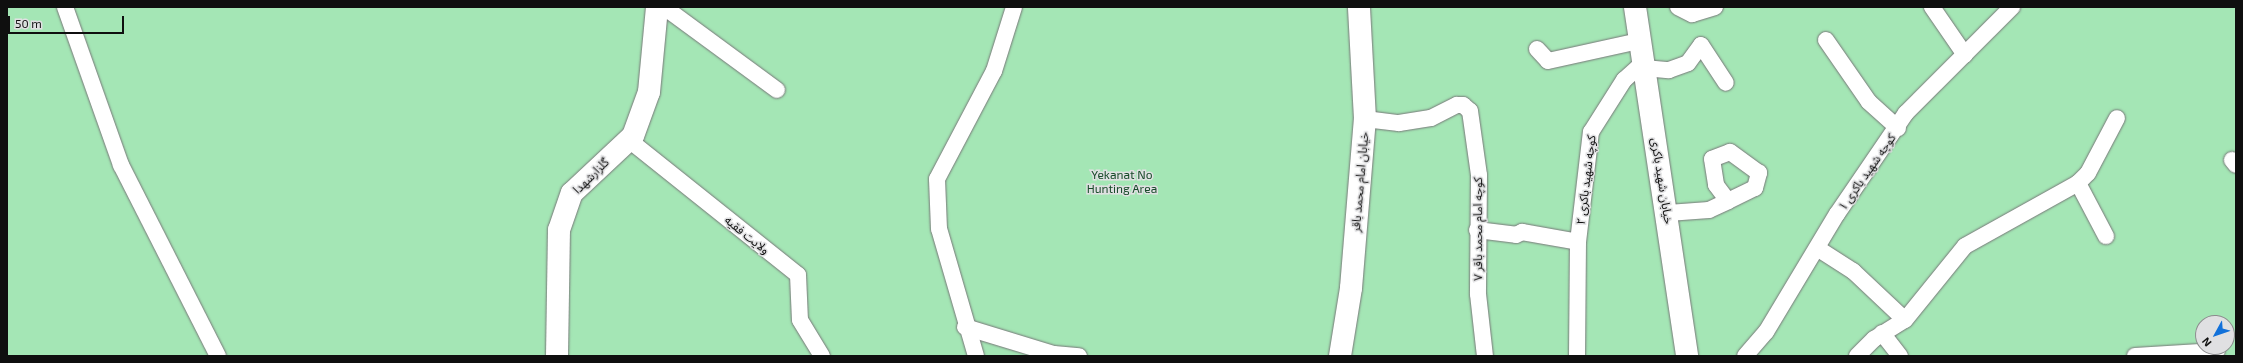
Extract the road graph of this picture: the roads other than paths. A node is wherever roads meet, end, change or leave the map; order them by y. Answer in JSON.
{"nodes":[{"id":1,"x":65,"y":7,"type":"edge"},
{"id":2,"x":656,"y":7,"type":"edge"},
{"id":3,"x":664,"y":7,"type":"edge"},
{"id":4,"x":1014,"y":7,"type":"edge"},
{"id":5,"x":1359,"y":7,"type":"edge"},
{"id":6,"x":1635,"y":7,"type":"edge"},
{"id":7,"x":1678,"y":7,"type":"edge"},
{"id":8,"x":1715,"y":7,"type":"edge"},
{"id":9,"x":1932,"y":7,"type":"edge"},
{"id":10,"x":2012,"y":7,"type":"edge"},
{"id":11,"x":1826,"y":40,"type":"dead end"},
{"id":12,"x":1639,"y":41,"type":"junction"},
{"id":13,"x":1536,"y":49,"type":"dead end"},
{"id":14,"x":1965,"y":55,"type":"junction"},
{"id":15,"x":1643,"y":65,"type":"junction"},
{"id":16,"x":1726,"y":83,"type":"dead end"},
{"id":17,"x":777,"y":90,"type":"dead end"},
{"id":18,"x":2117,"y":118,"type":"dead end"},
{"id":19,"x":1365,"y":119,"type":"junction"},
{"id":20,"x":1898,"y":128,"type":"junction"},
{"id":21,"x":628,"y":140,"type":"junction"},
{"id":22,"x":2078,"y":183,"type":"junction"},
{"id":23,"x":1728,"y":201,"type":"dead end"},
{"id":24,"x":1668,"y":214,"type":"junction"},
{"id":25,"x":1477,"y":230,"type":"junction"},
{"id":26,"x":2106,"y":236,"type":"dead end"},
{"id":27,"x":1578,"y":242,"type":"junction"},
{"id":28,"x":1817,"y":248,"type":"junction"},
{"id":29,"x":1904,"y":320,"type":"junction"},
{"id":30,"x":965,"y":327,"type":"junction"},
{"id":31,"x":1882,"y":333,"type":"junction"},
{"id":32,"x":2195,"y":352,"type":"edge"},
{"id":33,"x":218,"y":356,"type":"edge"},
{"id":34,"x":557,"y":356,"type":"edge"},
{"id":35,"x":822,"y":356,"type":"edge"},
{"id":36,"x":976,"y":356,"type":"edge"},
{"id":37,"x":1079,"y":356,"type":"edge"},
{"id":38,"x":1340,"y":356,"type":"edge"},
{"id":39,"x":1485,"y":356,"type":"edge"},
{"id":40,"x":1577,"y":356,"type":"edge"},
{"id":41,"x":1687,"y":356,"type":"edge"},
{"id":42,"x":1745,"y":356,"type":"edge"},
{"id":43,"x":1857,"y":356,"type":"edge"},
{"id":44,"x":1900,"y":356,"type":"edge"},
{"id":45,"x":2135,"y":356,"type":"edge"}],
"edges":[{"from":1,"to":33,"type":"street"},
{"from":2,"to":21,"type":"main road","name":"گلزارشهدا"},
{"from":3,"to":17,"type":"street"},
{"from":4,"to":30,"type":"street"},
{"from":5,"to":19,"type":"main road","name":"خیابان امام محمد باقر"},
{"from":6,"to":12,"type":"main road","name":"خیابان شهید باکری"},
{"from":7,"to":8,"type":"street"},
{"from":9,"to":14,"type":"street"},
{"from":10,"to":14,"type":"street","name":"کوچه شهید باکری ۱"},
{"from":11,"to":20,"type":"street"},
{"from":12,"to":13,"type":"street"},
{"from":12,"to":15,"type":"main road","name":"خیابان شهید باکری"},
{"from":14,"to":20,"type":"street","name":"کوچه شهید باکری ۱"},
{"from":15,"to":16,"type":"street"},
{"from":15,"to":24,"type":"main road","name":"خیابان شهید باکری"},
{"from":15,"to":27,"type":"street","name":"کوچه شهید باکری ۲"},
{"from":18,"to":22,"type":"street"},
{"from":19,"to":25,"type":"street","name":"کوچه امام محمد باقر ۷"},
{"from":19,"to":38,"type":"main road","name":"خیابان امام محمد باقر"},
{"from":20,"to":28,"type":"street","name":"کوچه شهید باکری ۱"},
{"from":21,"to":34,"type":"main road","name":"گلزارشهدا"},
{"from":21,"to":35,"type":"street","name":"ولایت فقیه"},
{"from":22,"to":26,"type":"street"},
{"from":22,"to":29,"type":"street"},
{"from":23,"to":24,"type":"street"},
{"from":24,"to":41,"type":"main road","name":"خیابان شهید باکری"},
{"from":25,"to":27,"type":"street"},
{"from":25,"to":39,"type":"street","name":"کوچه امام محمد باقر ۷"},
{"from":27,"to":40,"type":"street","name":"کوچه شهید باکری ۲"},
{"from":28,"to":29,"type":"street"},
{"from":28,"to":42,"type":"street","name":"کوچه شهید باکری ۱"},
{"from":29,"to":31,"type":"street"},
{"from":30,"to":36,"type":"street"},
{"from":30,"to":37,"type":"street"},
{"from":31,"to":43,"type":"street"},
{"from":31,"to":44,"type":"street"},
{"from":32,"to":45,"type":"street"}]}
